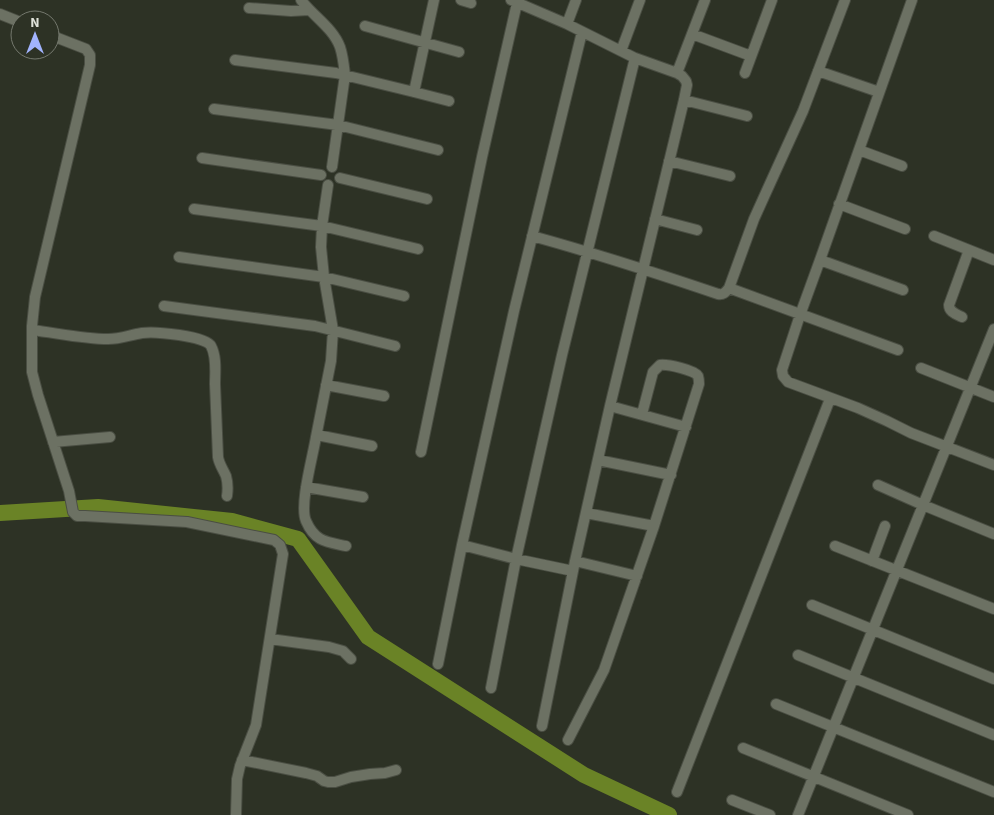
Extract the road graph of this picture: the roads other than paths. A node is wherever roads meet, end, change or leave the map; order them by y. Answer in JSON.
{"nodes":[{"id":1,"x":301,"y":0,"type":"edge"},
{"id":2,"x":434,"y":0,"type":"edge"},
{"id":3,"x":576,"y":0,"type":"edge"},
{"id":4,"x":640,"y":0,"type":"edge"},
{"id":5,"x":704,"y":0,"type":"edge"},
{"id":6,"x":772,"y":0,"type":"edge"},
{"id":7,"x":845,"y":0,"type":"edge"},
{"id":8,"x":912,"y":0,"type":"edge"},
{"id":9,"x":514,"y":1,"type":"edge"},
{"id":10,"x":249,"y":8,"type":"dead end"},
{"id":11,"x":309,"y":10,"type":"junction"},
{"id":12,"x":567,"y":24,"type":"junction"},
{"id":13,"x":365,"y":26,"type":"dead end"},
{"id":14,"x":582,"y":32,"type":"junction"},
{"id":15,"x":692,"y":34,"type":"junction"},
{"id":16,"x":60,"y":39,"type":"edge"},
{"id":17,"x":425,"y":42,"type":"junction"},
{"id":18,"x":621,"y":51,"type":"junction"},
{"id":19,"x":459,"y":52,"type":"dead end"},
{"id":20,"x":751,"y":56,"type":"junction"},
{"id":21,"x":635,"y":58,"type":"junction"},
{"id":22,"x":235,"y":60,"type":"dead end"},
{"id":23,"x":818,"y":71,"type":"junction"},
{"id":24,"x":677,"y":73,"type":"junction"},
{"id":25,"x":745,"y":73,"type":"dead end"},
{"id":26,"x":345,"y":75,"type":"junction"},
{"id":27,"x":414,"y":92,"type":"junction"},
{"id":28,"x":879,"y":92,"type":"junction"},
{"id":29,"x":684,"y":100,"type":"junction"},
{"id":30,"x":449,"y":101,"type":"dead end"},
{"id":31,"x":214,"y":109,"type":"dead end"},
{"id":32,"x":747,"y":116,"type":"dead end"},
{"id":33,"x":338,"y":125,"type":"junction"},
{"id":34,"x":438,"y":150,"type":"dead end"},
{"id":35,"x":859,"y":150,"type":"junction"},
{"id":36,"x":202,"y":158,"type":"dead end"},
{"id":37,"x":669,"y":160,"type":"junction"},
{"id":38,"x":902,"y":166,"type":"dead end"},
{"id":39,"x":332,"y":167,"type":"junction"},
{"id":40,"x":321,"y":175,"type":"junction"},
{"id":41,"x":730,"y":176,"type":"dead end"},
{"id":42,"x":340,"y":178,"type":"junction"},
{"id":43,"x":328,"y":186,"type":"junction"},
{"id":44,"x":427,"y":200,"type":"dead end"},
{"id":45,"x":839,"y":204,"type":"junction"},
{"id":46,"x":194,"y":209,"type":"dead end"},
{"id":47,"x":655,"y":219,"type":"junction"},
{"id":48,"x":322,"y":226,"type":"junction"},
{"id":49,"x":905,"y":229,"type":"dead end"},
{"id":50,"x":697,"y":230,"type":"dead end"},
{"id":51,"x":532,"y":236,"type":"junction"},
{"id":52,"x":934,"y":236,"type":"dead end"},
{"id":53,"x":418,"y":249,"type":"dead end"},
{"id":54,"x":969,"y":250,"type":"junction"},
{"id":55,"x":587,"y":251,"type":"junction"},
{"id":56,"x":179,"y":257,"type":"dead end"},
{"id":57,"x":820,"y":260,"type":"junction"},
{"id":58,"x":994,"y":260,"type":"edge"},
{"id":59,"x":643,"y":269,"type":"junction"},
{"id":60,"x":324,"y":277,"type":"junction"},
{"id":61,"x":729,"y":288,"type":"junction"},
{"id":62,"x":903,"y":290,"type":"dead end"},
{"id":63,"x":404,"y":296,"type":"dead end"},
{"id":64,"x":164,"y":306,"type":"dead end"},
{"id":65,"x":800,"y":315,"type":"junction"},
{"id":66,"x":962,"y":317,"type":"dead end"},
{"id":67,"x":994,"y":329,"type":"edge"},
{"id":68,"x":32,"y":330,"type":"junction"},
{"id":69,"x":333,"y":330,"type":"junction"},
{"id":70,"x":396,"y":346,"type":"dead end"},
{"id":71,"x":898,"y":350,"type":"dead end"},
{"id":72,"x":921,"y":368,"type":"dead end"},
{"id":73,"x":326,"y":385,"type":"junction"},
{"id":74,"x":970,"y":388,"type":"junction"},
{"id":75,"x":384,"y":396,"type":"dead end"},
{"id":76,"x":994,"y":398,"type":"edge"},
{"id":77,"x":830,"y":399,"type":"junction"},
{"id":78,"x":610,"y":406,"type":"junction"},
{"id":79,"x":642,"y":414,"type":"junction"},
{"id":80,"x":686,"y":426,"type":"junction"},
{"id":81,"x":317,"y":435,"type":"junction"},
{"id":82,"x":110,"y":437,"type":"dead end"},
{"id":83,"x":53,"y":442,"type":"junction"},
{"id":84,"x":372,"y":446,"type":"dead end"},
{"id":85,"x":947,"y":446,"type":"junction"},
{"id":86,"x":421,"y":452,"type":"dead end"},
{"id":87,"x":598,"y":460,"type":"junction"},
{"id":88,"x":994,"y":465,"type":"edge"},
{"id":89,"x":671,"y":475,"type":"junction"},
{"id":90,"x":878,"y":485,"type":"dead end"},
{"id":91,"x":306,"y":487,"type":"junction"},
{"id":92,"x":227,"y":496,"type":"dead end"},
{"id":93,"x":362,"y":497,"type":"dead end"},
{"id":94,"x":924,"y":506,"type":"junction"},
{"id":95,"x":586,"y":513,"type":"junction"},
{"id":96,"x":654,"y":526,"type":"junction"},
{"id":97,"x":885,"y":526,"type":"dead end"},
{"id":98,"x":994,"y":534,"type":"edge"},
{"id":99,"x":462,"y":545,"type":"junction"},
{"id":100,"x":346,"y":546,"type":"dead end"},
{"id":101,"x":835,"y":546,"type":"dead end"},
{"id":102,"x":516,"y":559,"type":"junction"},
{"id":103,"x":872,"y":561,"type":"junction"},
{"id":104,"x":574,"y":566,"type":"junction"},
{"id":105,"x":897,"y":571,"type":"junction"},
{"id":106,"x":637,"y":576,"type":"junction"},
{"id":107,"x":812,"y":605,"type":"dead end"},
{"id":108,"x":994,"y":609,"type":"edge"},
{"id":109,"x":873,"y":631,"type":"junction"},
{"id":110,"x":270,"y":639,"type":"junction"},
{"id":111,"x":798,"y":656,"type":"dead end"},
{"id":112,"x":351,"y":659,"type":"dead end"},
{"id":113,"x":438,"y":664,"type":"dead end"},
{"id":114,"x":854,"y":678,"type":"junction"},
{"id":115,"x":994,"y":679,"type":"edge"},
{"id":116,"x":491,"y":688,"type":"dead end"},
{"id":117,"x":776,"y":704,"type":"dead end"},
{"id":118,"x":542,"y":726,"type":"dead end"},
{"id":119,"x":834,"y":728,"type":"junction"},
{"id":120,"x":994,"y":735,"type":"edge"},
{"id":121,"x":568,"y":740,"type":"dead end"},
{"id":122,"x":743,"y":748,"type":"dead end"},
{"id":123,"x":242,"y":760,"type":"junction"},
{"id":124,"x":396,"y":770,"type":"dead end"},
{"id":125,"x":814,"y":777,"type":"junction"},
{"id":126,"x":677,"y":792,"type":"dead end"},
{"id":127,"x":994,"y":792,"type":"edge"},
{"id":128,"x":732,"y":800,"type":"dead end"},
{"id":129,"x":236,"y":815,"type":"edge"},
{"id":130,"x":770,"y":815,"type":"edge"},
{"id":131,"x":798,"y":815,"type":"edge"},
{"id":132,"x":908,"y":815,"type":"edge"}],
"edges":[{"from":1,"to":11,"type":"street"},
{"from":2,"to":17,"type":"street"},
{"from":3,"to":12,"type":"street"},
{"from":4,"to":18,"type":"street"},
{"from":5,"to":15,"type":"street"},
{"from":6,"to":20,"type":"street"},
{"from":7,"to":23,"type":"street"},
{"from":8,"to":28,"type":"street"},
{"from":9,"to":12,"type":"street"},
{"from":9,"to":86,"type":"street"},
{"from":10,"to":11,"type":"street"},
{"from":11,"to":26,"type":"street"},
{"from":12,"to":14,"type":"street"},
{"from":13,"to":17,"type":"street"},
{"from":14,"to":18,"type":"street"},
{"from":14,"to":51,"type":"street"},
{"from":15,"to":20,"type":"street"},
{"from":15,"to":24,"type":"street"},
{"from":16,"to":68,"type":"street"},
{"from":17,"to":19,"type":"street"},
{"from":17,"to":27,"type":"street"},
{"from":18,"to":21,"type":"street"},
{"from":20,"to":25,"type":"street"},
{"from":21,"to":24,"type":"street"},
{"from":21,"to":55,"type":"street"},
{"from":22,"to":26,"type":"street"},
{"from":23,"to":28,"type":"street"},
{"from":23,"to":61,"type":"street"},
{"from":24,"to":29,"type":"street"},
{"from":26,"to":27,"type":"street"},
{"from":26,"to":33,"type":"street"},
{"from":27,"to":30,"type":"street"},
{"from":28,"to":35,"type":"street"},
{"from":29,"to":32,"type":"street"},
{"from":29,"to":37,"type":"street"},
{"from":31,"to":33,"type":"street"},
{"from":33,"to":34,"type":"street"},
{"from":33,"to":39,"type":"street"},
{"from":35,"to":38,"type":"street"},
{"from":35,"to":45,"type":"street"},
{"from":36,"to":40,"type":"street"},
{"from":37,"to":41,"type":"street"},
{"from":37,"to":47,"type":"street"},
{"from":39,"to":40,"type":"street"},
{"from":39,"to":42,"type":"street"},
{"from":40,"to":43,"type":"street"},
{"from":42,"to":43,"type":"street"},
{"from":42,"to":44,"type":"street"},
{"from":43,"to":48,"type":"street"},
{"from":45,"to":49,"type":"street"},
{"from":45,"to":57,"type":"street"},
{"from":46,"to":48,"type":"street"},
{"from":47,"to":50,"type":"street"},
{"from":47,"to":59,"type":"street"},
{"from":48,"to":53,"type":"street"},
{"from":48,"to":60,"type":"street"},
{"from":51,"to":55,"type":"street"},
{"from":51,"to":99,"type":"street"},
{"from":52,"to":54,"type":"street"},
{"from":54,"to":58,"type":"street"},
{"from":54,"to":66,"type":"street"},
{"from":55,"to":59,"type":"street"},
{"from":55,"to":102,"type":"street"},
{"from":56,"to":60,"type":"street"},
{"from":57,"to":62,"type":"street"},
{"from":57,"to":65,"type":"street"},
{"from":59,"to":61,"type":"street"},
{"from":59,"to":78,"type":"street"},
{"from":60,"to":63,"type":"street"},
{"from":60,"to":69,"type":"street"},
{"from":61,"to":65,"type":"street"},
{"from":64,"to":69,"type":"street"},
{"from":65,"to":71,"type":"street"},
{"from":65,"to":77,"type":"street"},
{"from":67,"to":74,"type":"street"},
{"from":68,"to":83,"type":"street"},
{"from":68,"to":92,"type":"street"},
{"from":69,"to":70,"type":"street"},
{"from":69,"to":73,"type":"street"},
{"from":72,"to":74,"type":"street"},
{"from":73,"to":75,"type":"street"},
{"from":73,"to":81,"type":"street"},
{"from":74,"to":76,"type":"street"},
{"from":74,"to":85,"type":"street"},
{"from":77,"to":85,"type":"street"},
{"from":77,"to":126,"type":"street"},
{"from":78,"to":79,"type":"street"},
{"from":78,"to":87,"type":"street"},
{"from":79,"to":80,"type":"street"},
{"from":79,"to":80,"type":"street"},
{"from":80,"to":89,"type":"street"},
{"from":81,"to":84,"type":"street"},
{"from":81,"to":91,"type":"street"},
{"from":82,"to":83,"type":"street"},
{"from":83,"to":110,"type":"street"},
{"from":85,"to":88,"type":"street"},
{"from":85,"to":94,"type":"street"},
{"from":87,"to":89,"type":"street"},
{"from":87,"to":95,"type":"street"},
{"from":89,"to":96,"type":"street"},
{"from":90,"to":94,"type":"street"},
{"from":91,"to":93,"type":"street"},
{"from":91,"to":100,"type":"street"},
{"from":94,"to":98,"type":"street"},
{"from":94,"to":105,"type":"street"},
{"from":95,"to":96,"type":"street"},
{"from":95,"to":104,"type":"street"},
{"from":96,"to":106,"type":"street"},
{"from":97,"to":103,"type":"street"},
{"from":99,"to":102,"type":"street"},
{"from":99,"to":113,"type":"street"},
{"from":101,"to":103,"type":"street"},
{"from":102,"to":104,"type":"street"},
{"from":102,"to":116,"type":"street"},
{"from":103,"to":105,"type":"street"},
{"from":104,"to":106,"type":"street"},
{"from":104,"to":118,"type":"street"},
{"from":105,"to":108,"type":"street"},
{"from":105,"to":109,"type":"street"},
{"from":106,"to":121,"type":"street"},
{"from":107,"to":109,"type":"street"},
{"from":109,"to":114,"type":"street"},
{"from":109,"to":115,"type":"street"},
{"from":110,"to":112,"type":"street"},
{"from":110,"to":123,"type":"street"},
{"from":111,"to":114,"type":"street"},
{"from":114,"to":119,"type":"street"},
{"from":114,"to":120,"type":"street"},
{"from":117,"to":119,"type":"street"},
{"from":119,"to":125,"type":"street"},
{"from":119,"to":127,"type":"street"},
{"from":122,"to":125,"type":"street"},
{"from":123,"to":124,"type":"street"},
{"from":123,"to":129,"type":"street"},
{"from":125,"to":131,"type":"street"},
{"from":125,"to":132,"type":"street"},
{"from":128,"to":130,"type":"street"}]}
